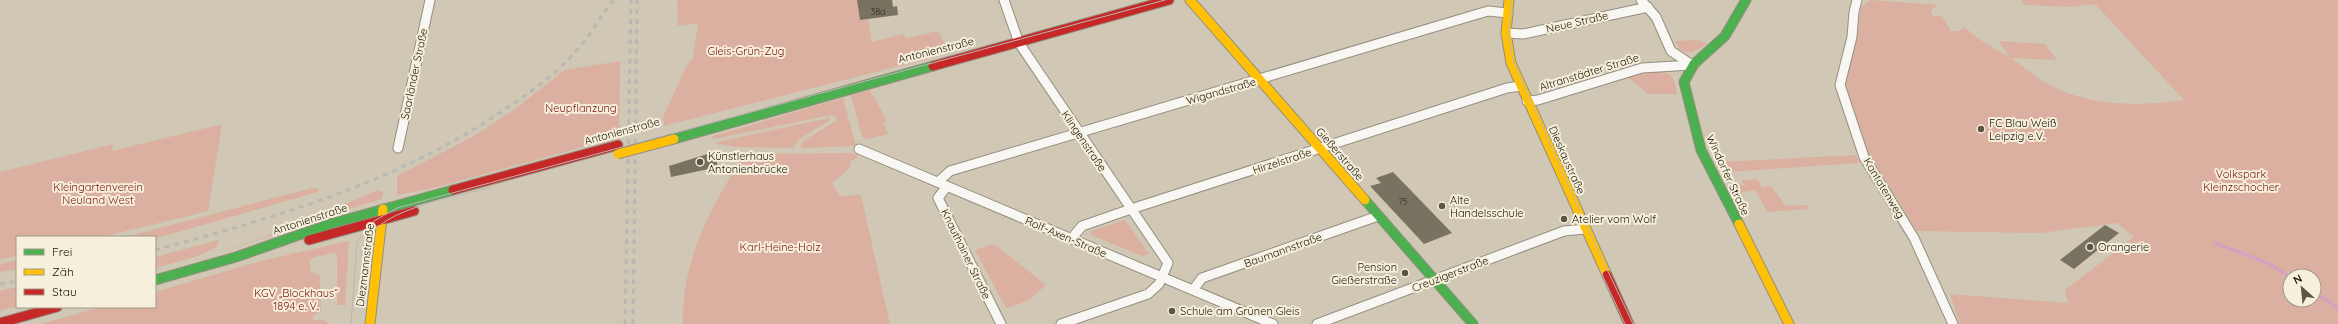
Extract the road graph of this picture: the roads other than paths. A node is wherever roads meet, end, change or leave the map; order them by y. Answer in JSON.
{"nodes":[{"id":1,"x":430,"y":0,"type":"edge"},
{"id":2,"x":1004,"y":0,"type":"edge"},
{"id":3,"x":1169,"y":0,"type":"edge"},
{"id":4,"x":1190,"y":0,"type":"edge"},
{"id":5,"x":1509,"y":0,"type":"edge"},
{"id":6,"x":1746,"y":0,"type":"edge"},
{"id":7,"x":1858,"y":0,"type":"edge"},
{"id":8,"x":1645,"y":2,"type":"edge"},
{"id":9,"x":1508,"y":13,"type":"junction"},
{"id":10,"x":1506,"y":33,"type":"junction"},
{"id":11,"x":1018,"y":42,"type":"junction"},
{"id":12,"x":1692,"y":65,"type":"junction"},
{"id":13,"x":1259,"y":80,"type":"junction"},
{"id":14,"x":1521,"y":86,"type":"junction"},
{"id":15,"x":1528,"y":101,"type":"junction"},
{"id":16,"x":1078,"y":132,"type":"junction"},
{"id":17,"x":398,"y":148,"type":"dead end"},
{"id":18,"x":859,"y":149,"type":"dead end"},
{"id":19,"x":1320,"y":149,"type":"junction"},
{"id":20,"x":618,"y":150,"type":"junction"},
{"id":21,"x":943,"y":184,"type":"junction"},
{"id":22,"x":383,"y":209,"type":"junction"},
{"id":23,"x":1131,"y":209,"type":"junction"},
{"id":24,"x":1378,"y":216,"type":"junction"},
{"id":25,"x":383,"y":220,"type":"junction"},
{"id":26,"x":1585,"y":229,"type":"junction"},
{"id":27,"x":1071,"y":239,"type":"junction"},
{"id":28,"x":236,"y":257,"type":"junction"},
{"id":29,"x":1163,"y":278,"type":"junction"},
{"id":30,"x":156,"y":280,"type":"edge"},
{"id":31,"x":1434,"y":280,"type":"junction"},
{"id":32,"x":1193,"y":290,"type":"junction"},
{"id":33,"x":53,"y":308,"type":"edge"},
{"id":34,"x":0,"y":323,"type":"edge"},
{"id":35,"x":370,"y":324,"type":"edge"},
{"id":36,"x":1001,"y":324,"type":"edge"},
{"id":37,"x":1062,"y":324,"type":"edge"},
{"id":38,"x":1273,"y":324,"type":"edge"},
{"id":39,"x":1317,"y":324,"type":"edge"},
{"id":40,"x":1473,"y":324,"type":"edge"},
{"id":41,"x":1629,"y":324,"type":"edge"},
{"id":42,"x":1789,"y":324,"type":"edge"},
{"id":43,"x":1953,"y":324,"type":"edge"}],
"edges":[{"from":1,"to":17,"type":"street","name":"Saarländer Straße"},
{"from":2,"to":11,"type":"street","name":"Klingenstraße"},
{"from":3,"to":11,"type":"main road","name":"Antonienstraße"},
{"from":4,"to":13,"type":"main road","name":"Gießerstraße"},
{"from":5,"to":9,"type":"main road","name":"Dieskaustraße"},
{"from":6,"to":12,"type":"main road"},
{"from":7,"to":43,"type":"street","name":"Kantatenweg"},
{"from":8,"to":10,"type":"street","name":"Neue Straße"},
{"from":8,"to":12,"type":"street"},
{"from":9,"to":10,"type":"main road","name":"Dieskaustraße"},
{"from":9,"to":13,"type":"street","name":"Wigandstraße"},
{"from":10,"to":14,"type":"main road","name":"Dieskaustraße"},
{"from":11,"to":16,"type":"street","name":"Klingenstraße"},
{"from":11,"to":20,"type":"main road","name":"Antonienstraße","bridge":true},
{"from":12,"to":15,"type":"street","name":"Altranstädter Straße"},
{"from":12,"to":42,"type":"main road","name":"Windorfer Straße"},
{"from":13,"to":16,"type":"street","name":"Wigandstraße"},
{"from":13,"to":19,"type":"main road","name":"Gießerstraße"},
{"from":14,"to":15,"type":"main road","name":"Dieskaustraße"},
{"from":14,"to":19,"type":"street","name":"Hirzelstraße"},
{"from":15,"to":26,"type":"main road","name":"Dieskaustraße"},
{"from":16,"to":21,"type":"street","name":"Wigandstraße"},
{"from":16,"to":23,"type":"street","name":"Klingenstraße"},
{"from":18,"to":21,"type":"street","name":"Rolf-Axen-Straße"},
{"from":19,"to":23,"type":"street","name":"Hirzelstraße"},
{"from":19,"to":24,"type":"main road","name":"Gießerstraße"},
{"from":20,"to":22,"type":"main road","name":"Antonienstraße"},
{"from":20,"to":25,"type":"main road","name":"Antonienstraße"},
{"from":21,"to":27,"type":"street","name":"Rolf-Axen-Straße"},
{"from":21,"to":36,"type":"street","name":"Knauthainer Straße"},
{"from":22,"to":25,"type":"main road","name":"Diezmannstraße"},
{"from":22,"to":28,"type":"main road","name":"Antonienstraße"},
{"from":23,"to":27,"type":"street","name":"Hirzelstraße"},
{"from":23,"to":29,"type":"street","name":"Klingenstraße"},
{"from":24,"to":31,"type":"main road","name":"Gießerstraße"},
{"from":24,"to":32,"type":"street","name":"Baumannstraße"},
{"from":25,"to":28,"type":"main road","name":"Antonienstraße"},
{"from":25,"to":35,"type":"main road","name":"Diezmannstraße"},
{"from":26,"to":31,"type":"street","name":"Creuzigerstraße"},
{"from":26,"to":41,"type":"main road","name":"Dieskaustraße"},
{"from":27,"to":29,"type":"street","name":"Rolf-Axen-Straße"},
{"from":28,"to":30,"type":"main road","name":"Antonienstraße"},
{"from":29,"to":32,"type":"street","name":"Rolf-Axen-Straße"},
{"from":29,"to":37,"type":"street"},
{"from":31,"to":39,"type":"street","name":"Creuzigerstraße"},
{"from":31,"to":40,"type":"main road","name":"Gießerstraße"},
{"from":32,"to":38,"type":"street","name":"Rolf-Axen-Straße"},
{"from":33,"to":34,"type":"main road"}]}
